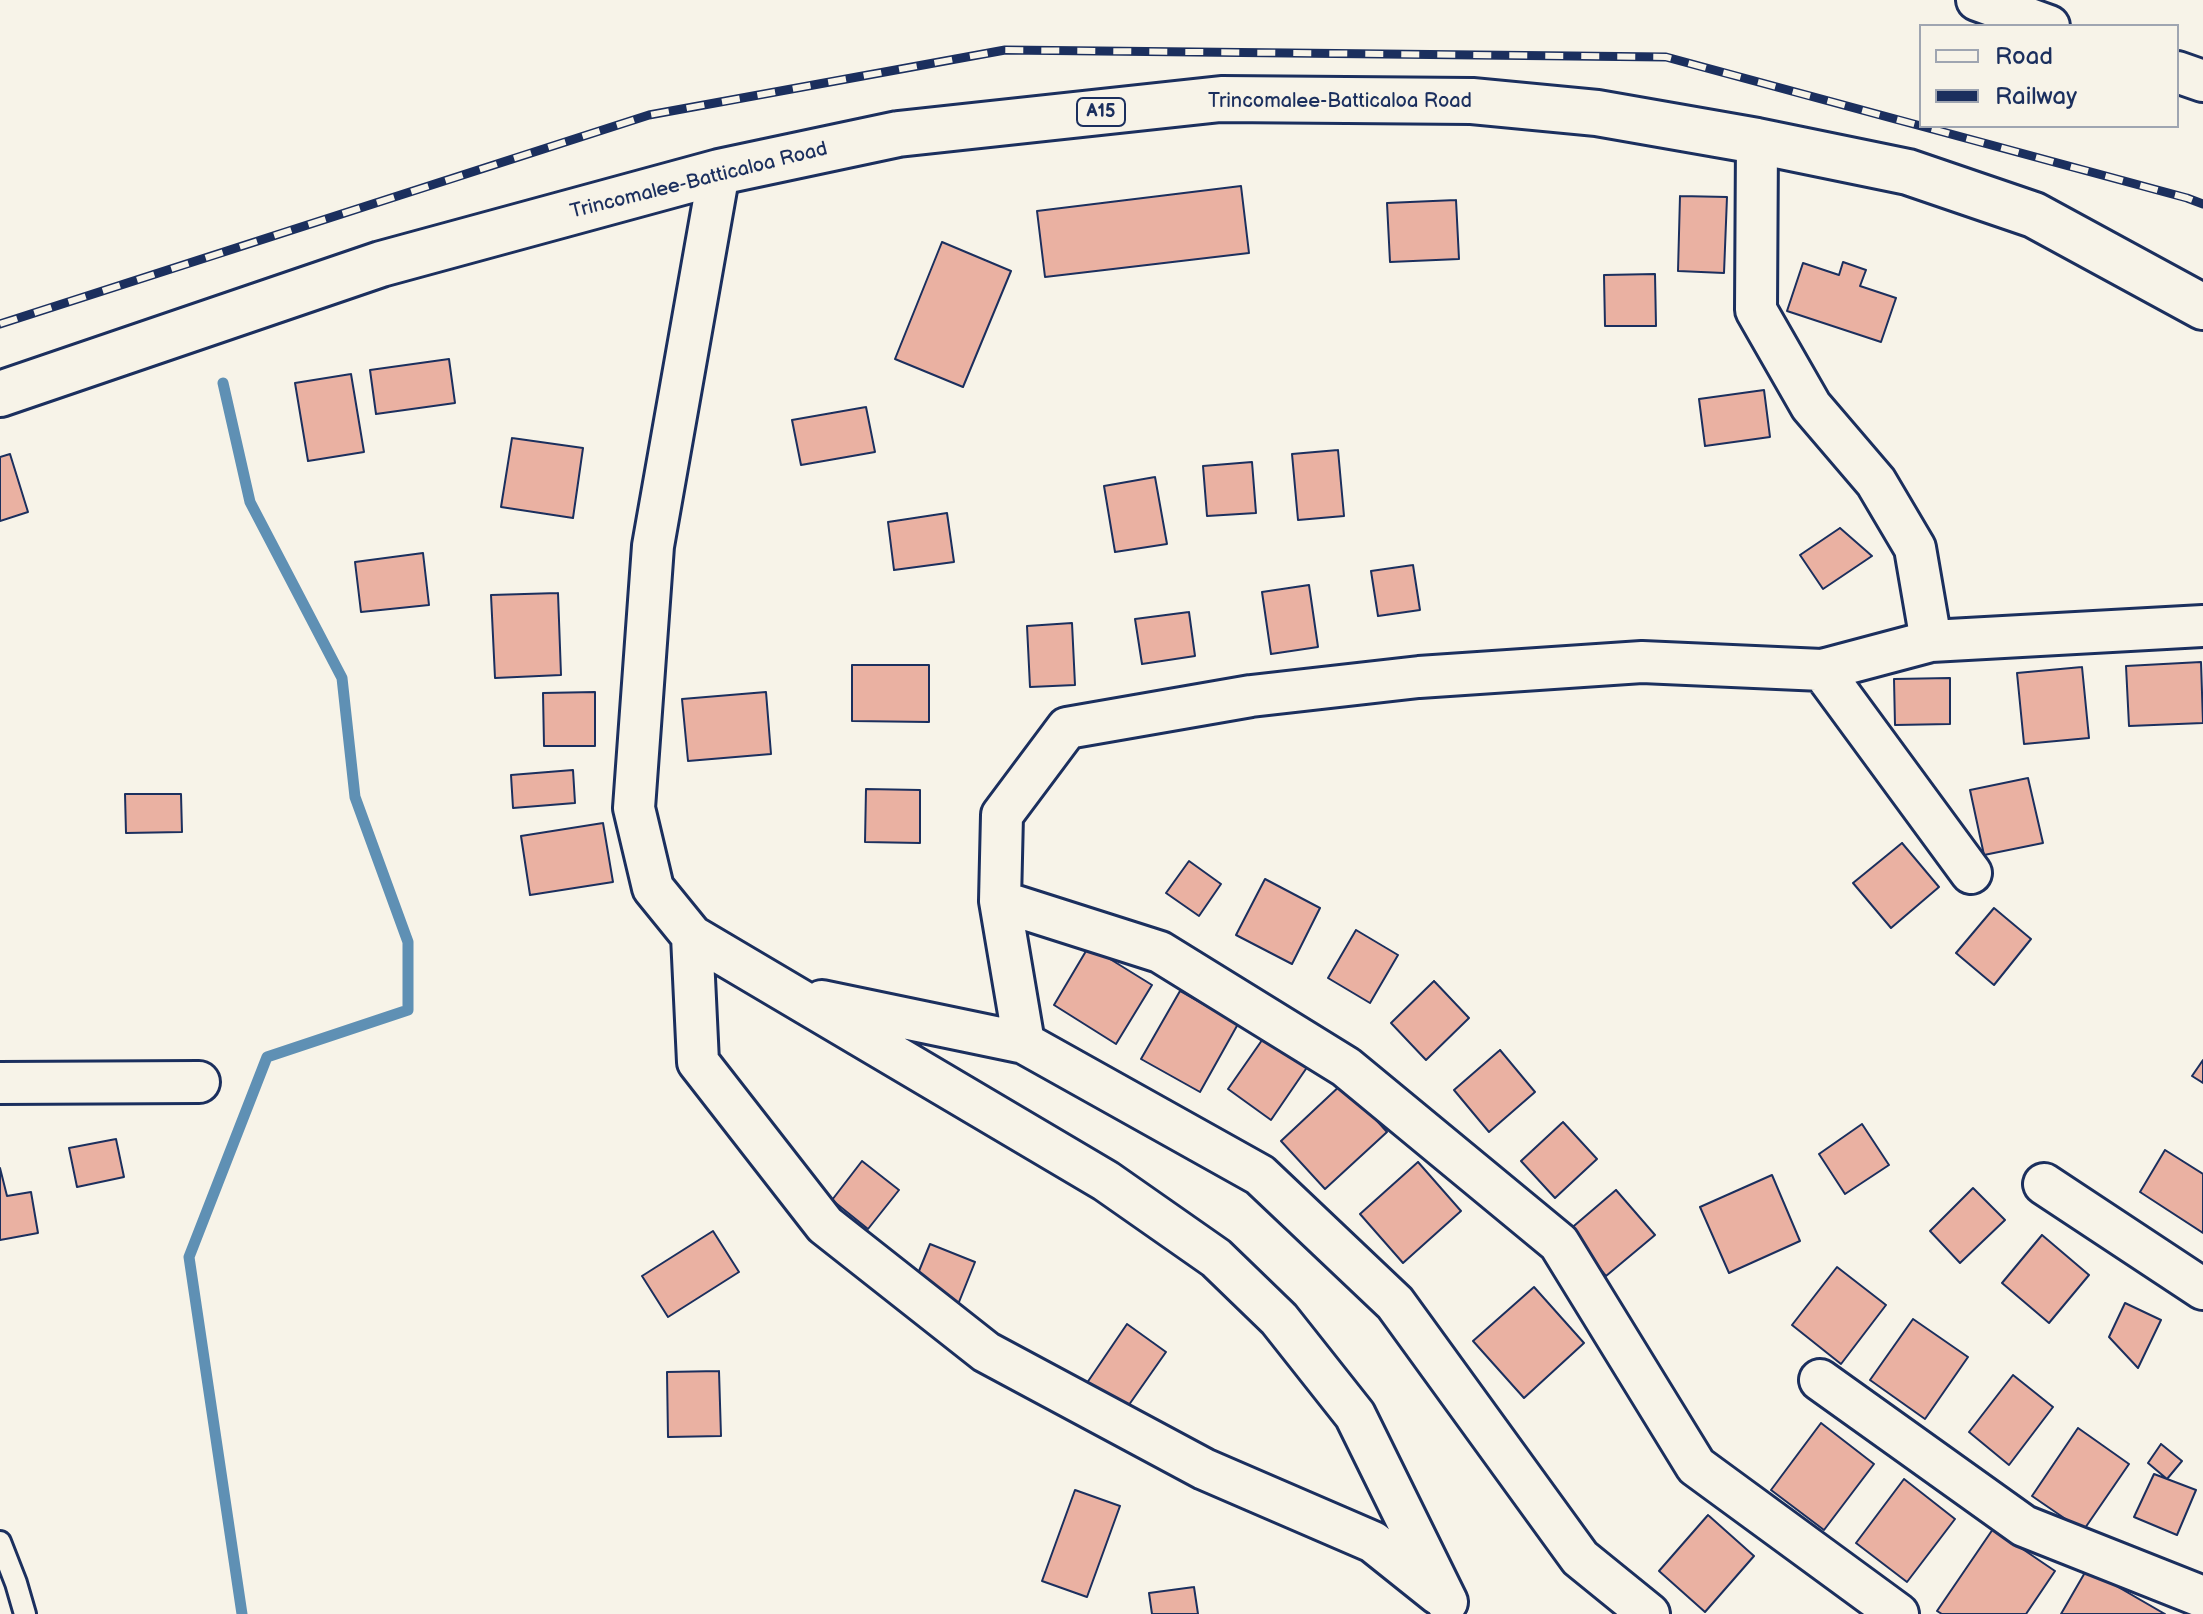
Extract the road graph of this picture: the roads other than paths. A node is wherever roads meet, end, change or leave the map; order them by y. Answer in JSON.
{"nodes":[{"id":1,"x":1977,"y":0,"type":"edge"},
{"id":2,"x":2043,"y":24,"type":"edge"},
{"id":3,"x":2179,"y":73,"type":"edge"},
{"id":4,"x":2203,"y":81,"type":"edge"},
{"id":5,"x":1757,"y":141,"type":"junction"},
{"id":6,"x":719,"y":172,"type":"junction"},
{"id":7,"x":2203,"y":307,"type":"edge"},
{"id":8,"x":0,"y":394,"type":"edge"},
{"id":9,"x":2203,"y":626,"type":"edge"},
{"id":10,"x":1931,"y":641,"type":"junction"},
{"id":11,"x":1822,"y":670,"type":"junction"},
{"id":12,"x":1971,"y":873,"type":"dead end"},
{"id":13,"x":1000,"y":901,"type":"junction"},
{"id":14,"x":692,"y":936,"type":"junction"},
{"id":15,"x":790,"y":994,"type":"junction"},
{"id":16,"x":1024,"y":1043,"type":"junction"},
{"id":17,"x":199,"y":1082,"type":"dead end"},
{"id":18,"x":0,"y":1083,"type":"edge"},
{"id":19,"x":2044,"y":1184,"type":"dead end"},
{"id":20,"x":2203,"y":1289,"type":"edge"},
{"id":21,"x":1820,"y":1380,"type":"dead end"},
{"id":22,"x":0,"y":1542,"type":"edge"},
{"id":23,"x":2203,"y":1597,"type":"edge"},
{"id":24,"x":1453,"y":1611,"type":"edge"},
{"id":25,"x":25,"y":1614,"type":"edge"},
{"id":26,"x":1649,"y":1614,"type":"edge"},
{"id":27,"x":1898,"y":1614,"type":"edge"}],
"edges":[{"from":1,"to":2,"type":"street"},
{"from":3,"to":4,"type":"street"},
{"from":5,"to":6,"type":"highway","name":"Trincomalee-Batticaloa Road","number":"A15"},
{"from":5,"to":7,"type":"highway","name":"Trincomalee-Batticaloa Road","number":"A15"},
{"from":5,"to":10,"type":"street"},
{"from":6,"to":8,"type":"highway","name":"Trincomalee-Batticaloa Road","number":"A15"},
{"from":6,"to":14,"type":"street"},
{"from":9,"to":10,"type":"street"},
{"from":10,"to":11,"type":"street"},
{"from":11,"to":12,"type":"street"},
{"from":11,"to":13,"type":"street"},
{"from":13,"to":16,"type":"street"},
{"from":13,"to":27,"type":"street"},
{"from":14,"to":15,"type":"street"},
{"from":14,"to":24,"type":"street"},
{"from":15,"to":16,"type":"street"},
{"from":15,"to":24,"type":"street"},
{"from":16,"to":26,"type":"street"},
{"from":17,"to":18,"type":"street"},
{"from":19,"to":20,"type":"street"},
{"from":21,"to":23,"type":"street"},
{"from":22,"to":25,"type":"lane"}]}
